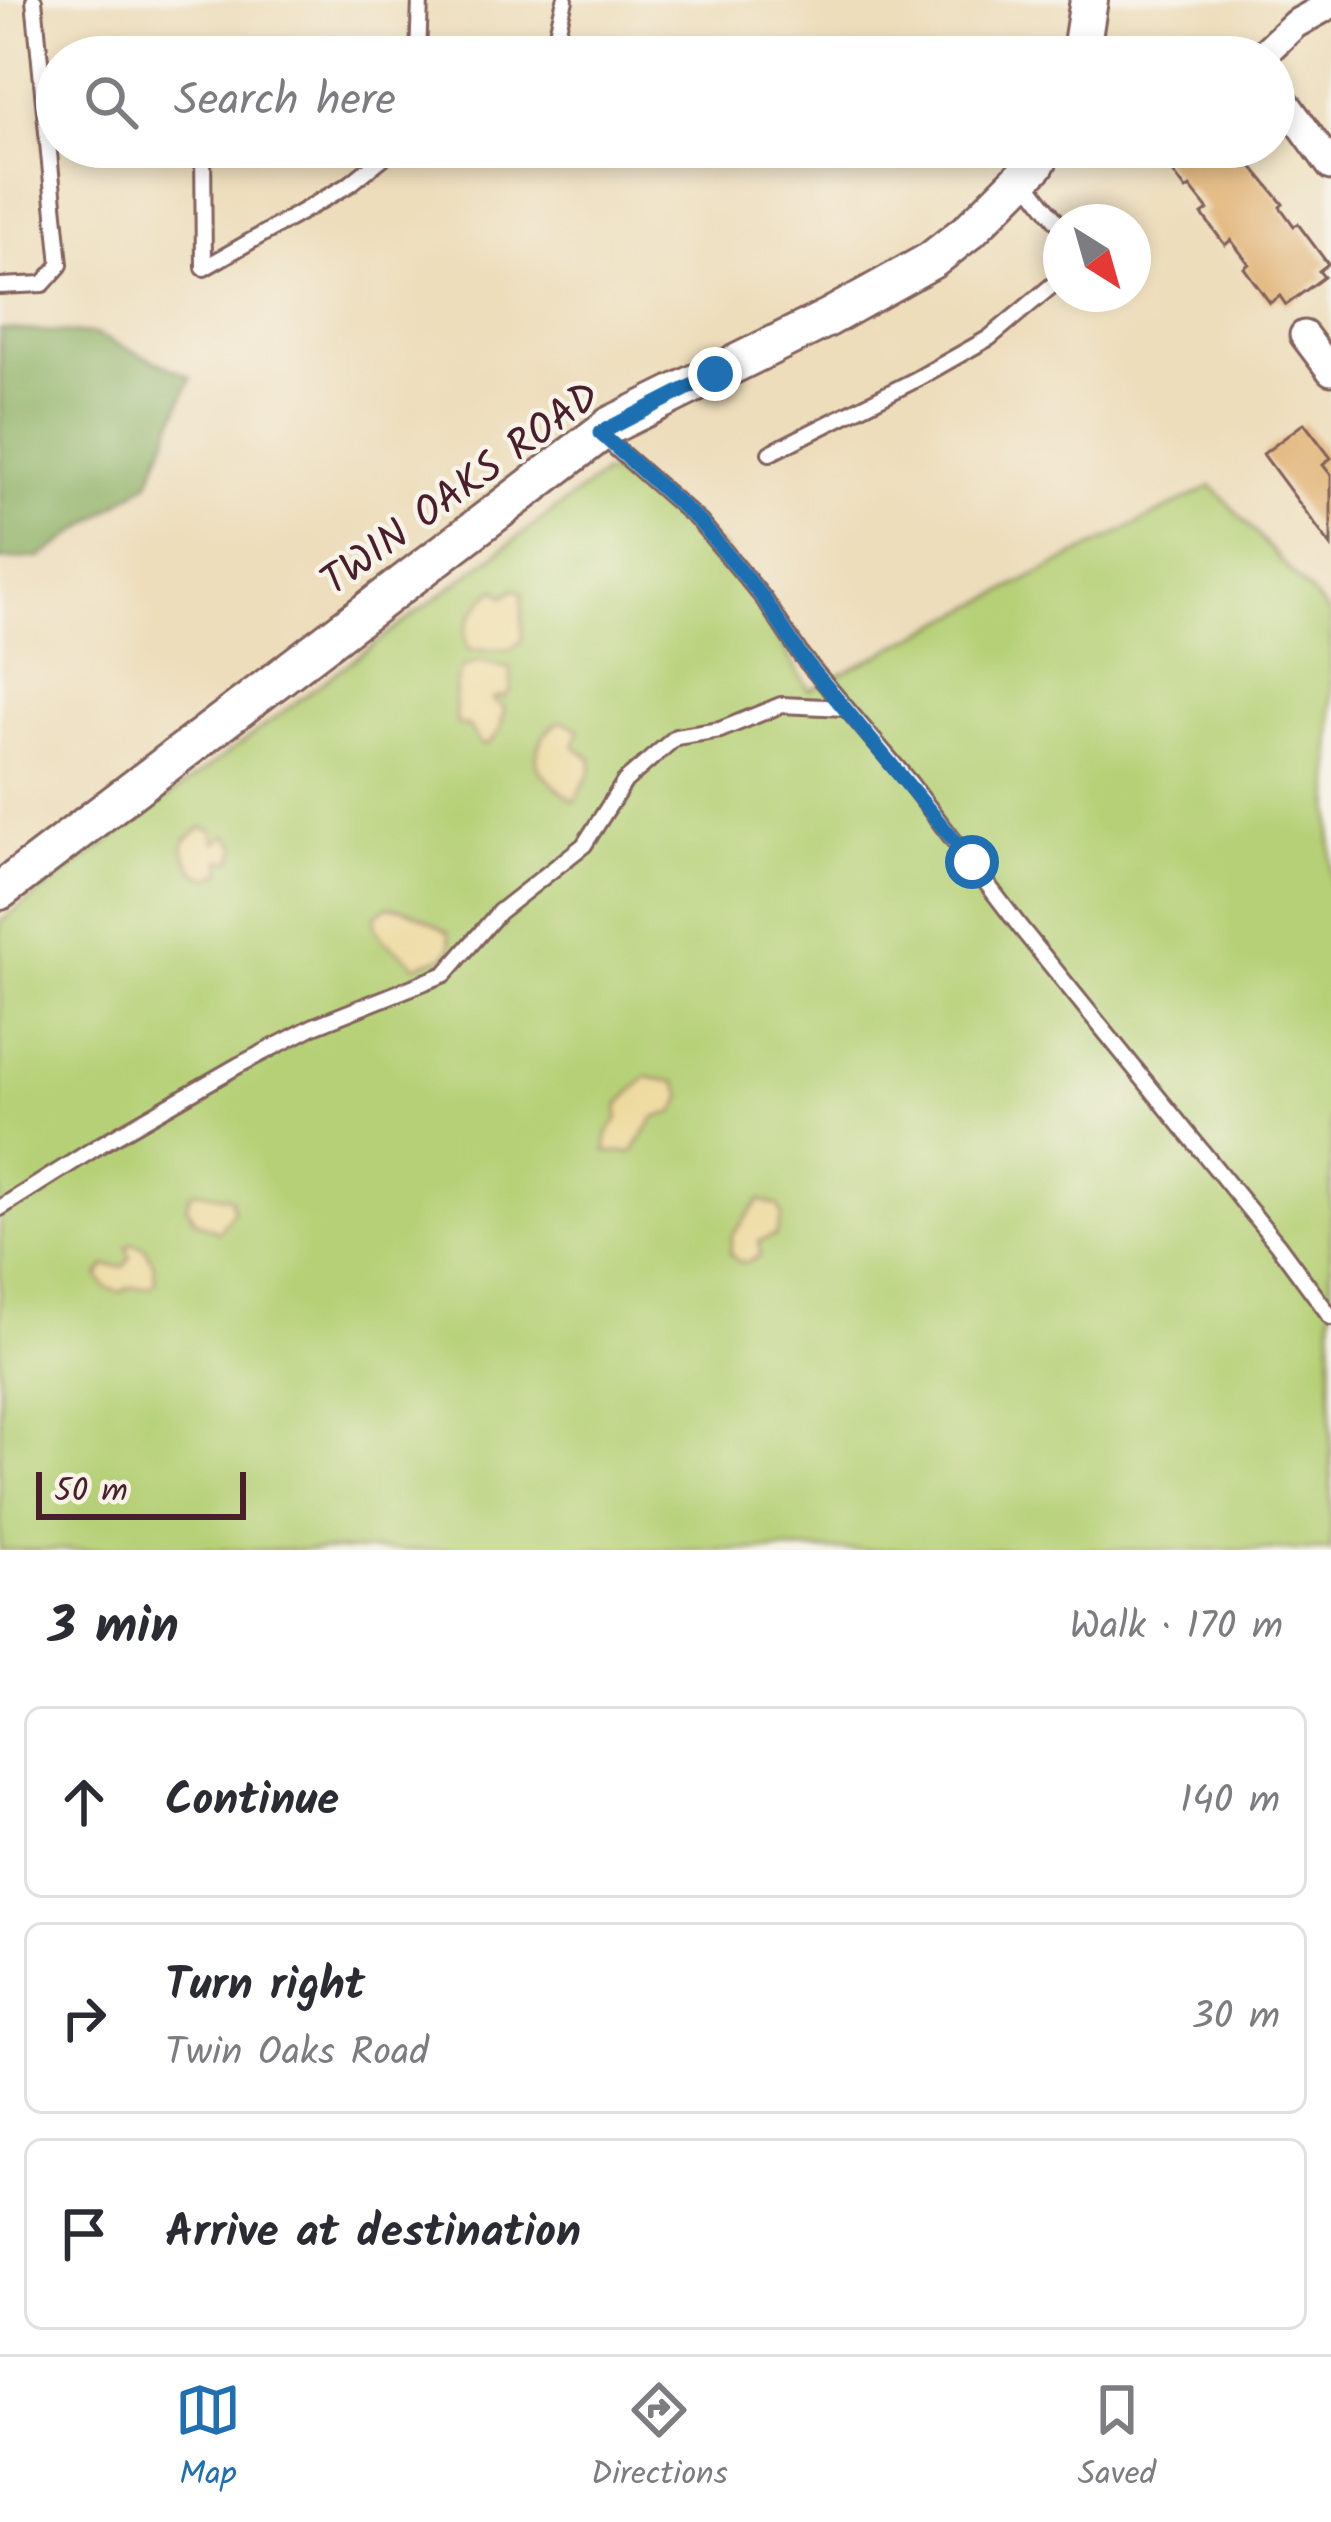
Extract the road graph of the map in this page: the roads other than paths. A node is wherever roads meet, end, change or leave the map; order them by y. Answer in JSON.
{"nodes":[{"id":1,"x":34,"y":0,"type":"edge"},
{"id":2,"x":419,"y":0,"type":"edge"},
{"id":3,"x":566,"y":0,"type":"edge"},
{"id":4,"x":1089,"y":0,"type":"edge"},
{"id":5,"x":1331,"y":4,"type":"edge"},
{"id":6,"x":38,"y":36,"type":"edge"},
{"id":7,"x":418,"y":36,"type":"edge"},
{"id":8,"x":557,"y":36,"type":"edge"},
{"id":9,"x":1083,"y":36,"type":"edge"},
{"id":10,"x":1282,"y":36,"type":"edge"},
{"id":11,"x":1295,"y":117,"type":"edge"},
{"id":12,"x":1331,"y":166,"type":"edge"},
{"id":13,"x":50,"y":168,"type":"edge"},
{"id":14,"x":203,"y":168,"type":"edge"},
{"id":15,"x":370,"y":168,"type":"edge"},
{"id":16,"x":1032,"y":168,"type":"edge"},
{"id":17,"x":1023,"y":177,"type":"junction"},
{"id":18,"x":1044,"y":204,"type":"edge"},
{"id":19,"x":0,"y":286,"type":"edge"},
{"id":20,"x":1043,"y":293,"type":"edge"},
{"id":21,"x":1304,"y":335,"type":"dead end"},
{"id":22,"x":1331,"y":371,"type":"edge"},
{"id":23,"x":600,"y":433,"type":"junction"},
{"id":24,"x":770,"y":453,"type":"dead end"},
{"id":25,"x":845,"y":708,"type":"junction"},
{"id":26,"x":0,"y":891,"type":"edge"},
{"id":27,"x":0,"y":1208,"type":"edge"},
{"id":28,"x":1331,"y":1317,"type":"edge"}],
"edges":[{"from":1,"to":6,"type":"lane"},
{"from":2,"to":7,"type":"lane"},
{"from":3,"to":8,"type":"lane"},
{"from":4,"to":9,"type":"main road"},
{"from":5,"to":10,"type":"street"},
{"from":11,"to":12,"type":"street"},
{"from":13,"to":19,"type":"lane"},
{"from":14,"to":15,"type":"lane"},
{"from":16,"to":17,"type":"main road","name":"TWIN OAKS ROAD"},
{"from":17,"to":18,"type":"lane"},
{"from":17,"to":23,"type":"main road","name":"TWIN OAKS ROAD"},
{"from":20,"to":24,"type":"lane"},
{"from":21,"to":22,"type":"street"},
{"from":23,"to":25,"type":"lane"},
{"from":23,"to":26,"type":"main road","name":"TWIN OAKS ROAD"},
{"from":25,"to":27,"type":"lane"},
{"from":25,"to":28,"type":"lane"}]}
